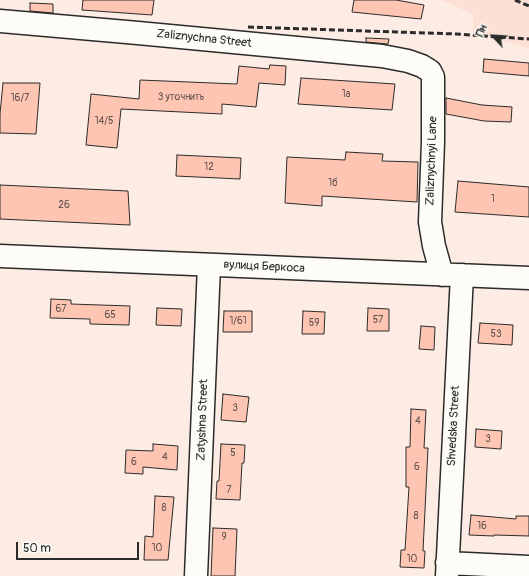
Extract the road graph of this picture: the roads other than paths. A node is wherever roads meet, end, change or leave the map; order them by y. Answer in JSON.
{"nodes":[{"id":1,"x":0,"y":21,"type":"edge"},
{"id":2,"x":408,"y":61,"type":"joint"},
{"id":3,"x":0,"y":256,"type":"edge"},
{"id":4,"x":209,"y":265,"type":"junction"},
{"id":5,"x":452,"y":275,"type":"junction"},
{"id":6,"x":529,"y":278,"type":"edge"},
{"id":7,"x":529,"y":567,"type":"edge"},
{"id":8,"x":447,"y":570,"type":"edge"},
{"id":9,"x":196,"y":576,"type":"edge"}],
"edges":[{"from":1,"to":2,"type":"street","name":"Zaliznychna Street"},
{"from":2,"to":5,"type":"street","name":"Zaliznychnyi Lane"},
{"from":3,"to":4,"type":"street","name":"вулиця Беркоса"},
{"from":4,"to":5,"type":"street","name":"вулиця Беркоса"},
{"from":4,"to":9,"type":"street","name":"Zatyshna Street"},
{"from":5,"to":6,"type":"street","name":"вулиця Беркоса"},
{"from":5,"to":8,"type":"street","name":"Shvedska Street"},
{"from":7,"to":8,"type":"street"}]}
